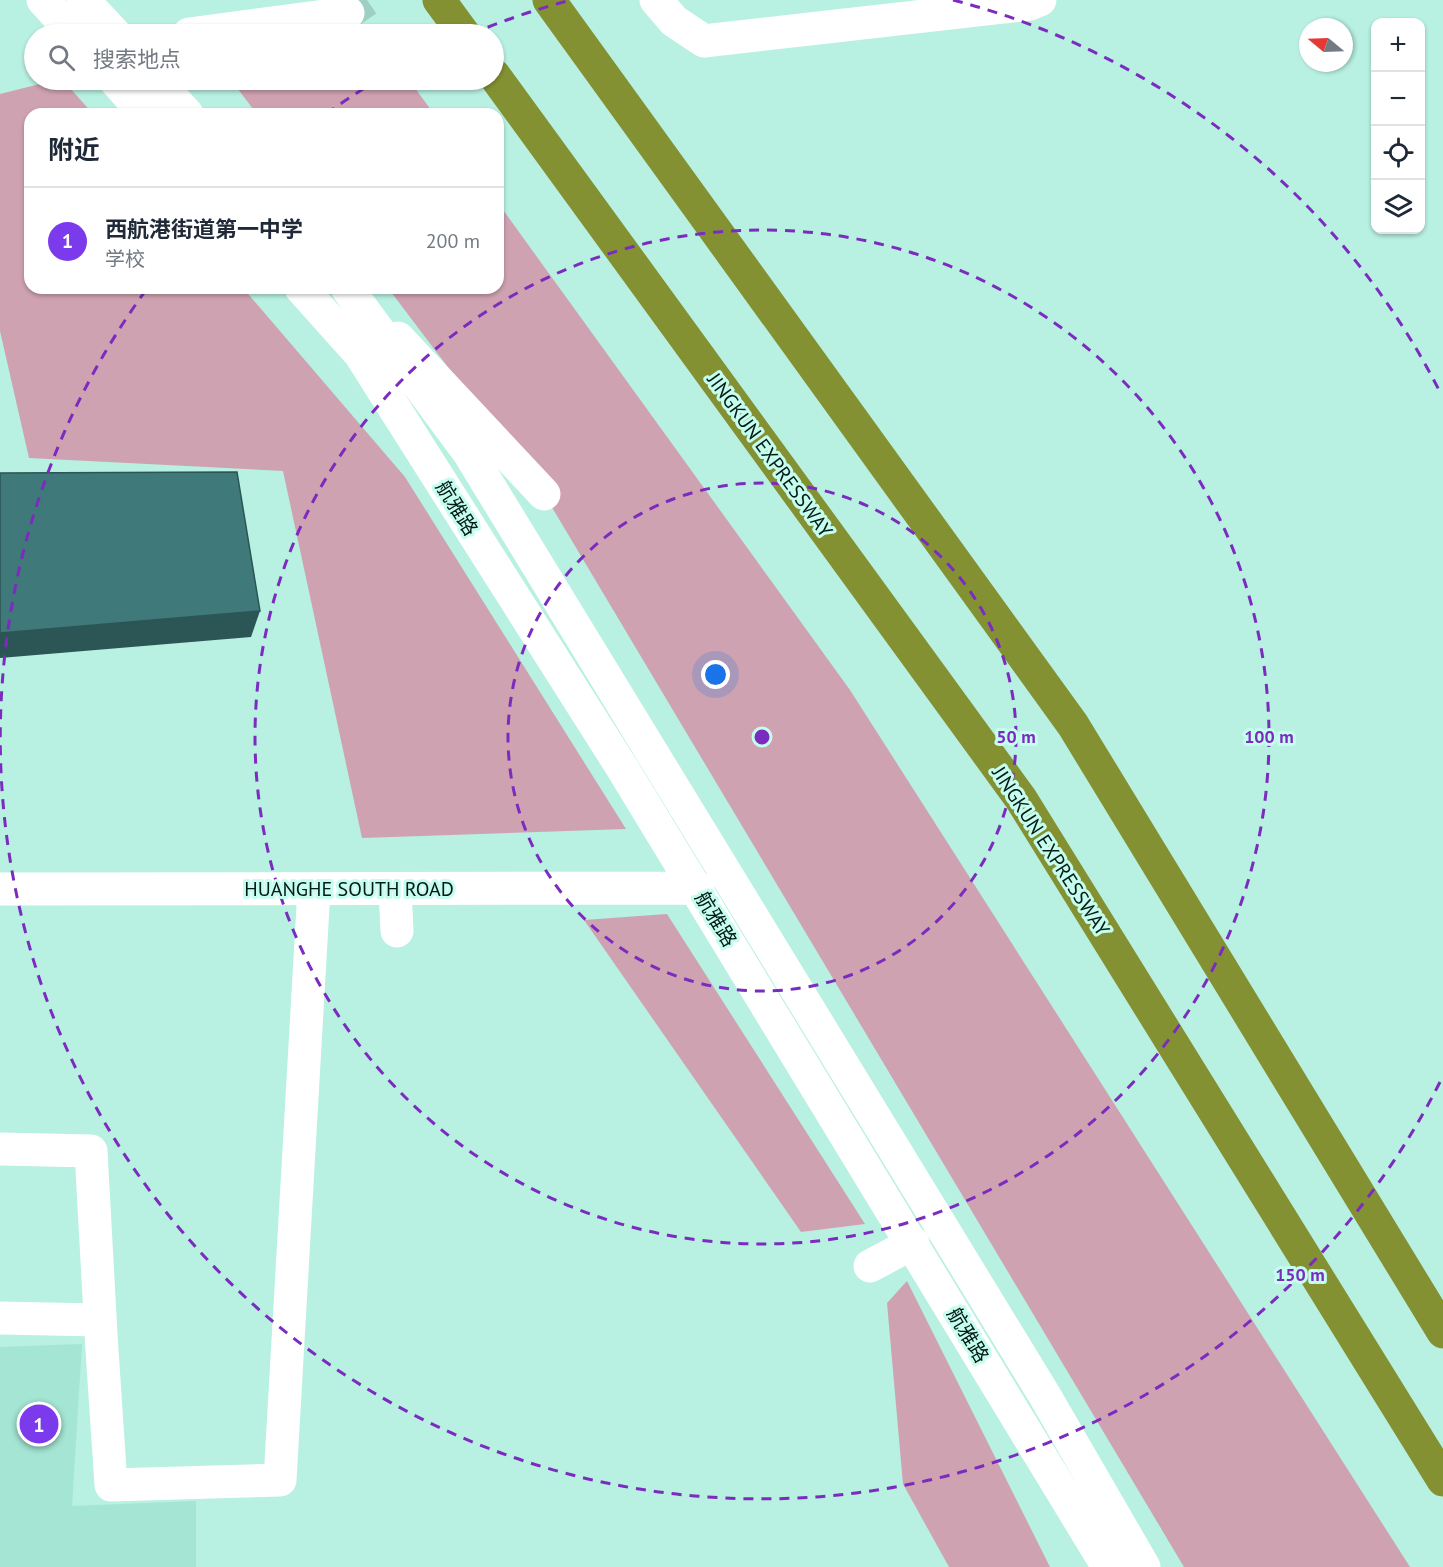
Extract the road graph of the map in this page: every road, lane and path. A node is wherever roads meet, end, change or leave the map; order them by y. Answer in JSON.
{"nodes":[{"id":1,"x":43,"y":0,"type":"edge"},
{"id":2,"x":83,"y":0,"type":"edge"},
{"id":3,"x":439,"y":0,"type":"edge"},
{"id":4,"x":549,"y":0,"type":"edge"},
{"id":5,"x":656,"y":0,"type":"edge"},
{"id":6,"x":1040,"y":0,"type":"edge"},
{"id":7,"x":348,"y":13,"type":"tunnel mouth"},
{"id":8,"x":65,"y":24,"type":"edge"},
{"id":9,"x":106,"y":24,"type":"edge"},
{"id":10,"x":265,"y":24,"type":"edge"},
{"id":11,"x":457,"y":24,"type":"edge"},
{"id":12,"x":504,"y":89,"type":"edge"},
{"id":13,"x":124,"y":90,"type":"edge"},
{"id":14,"x":165,"y":90,"type":"edge"},
{"id":15,"x":140,"y":108,"type":"edge"},
{"id":16,"x":182,"y":108,"type":"edge"},
{"id":17,"x":306,"y":294,"type":"edge"},
{"id":18,"x":353,"y":294,"type":"edge"},
{"id":19,"x":355,"y":294,"type":"edge"},
{"id":20,"x":544,"y":494,"type":"dead end"},
{"id":21,"x":698,"y":888,"type":"junction"},
{"id":22,"x":0,"y":889,"type":"edge"},
{"id":23,"x":314,"y":889,"type":"junction"},
{"id":24,"x":395,"y":889,"type":"junction"},
{"id":25,"x":397,"y":931,"type":"dead end"},
{"id":26,"x":0,"y":1149,"type":"edge"},
{"id":27,"x":913,"y":1243,"type":"junction"},
{"id":28,"x":870,"y":1266,"type":"dead end"},
{"id":29,"x":0,"y":1318,"type":"edge"},
{"id":30,"x":1443,"y":1332,"type":"edge"},
{"id":31,"x":101,"y":1334,"type":"junction"},
{"id":32,"x":1443,"y":1480,"type":"edge"},
{"id":33,"x":1108,"y":1567,"type":"edge"},
{"id":34,"x":1144,"y":1567,"type":"edge"}],
"edges":[{"from":1,"to":8,"type":"street"},
{"from":2,"to":9,"type":"street"},
{"from":3,"to":11,"type":"highway"},
{"from":4,"to":30,"type":"highway"},
{"from":5,"to":6,"type":"street"},
{"from":7,"to":10,"type":"street"},
{"from":12,"to":32,"type":"highway","name":"JINGKUN EXPRESSWAY"},
{"from":13,"to":15,"type":"street"},
{"from":14,"to":16,"type":"street"},
{"from":17,"to":21,"type":"street","name":"航雅路"},
{"from":18,"to":34,"type":"street","name":"航雅路"},
{"from":19,"to":20,"type":"street"},
{"from":21,"to":24,"type":"street","name":"HUANGHE SOUTH ROAD"},
{"from":21,"to":27,"type":"street","name":"航雅路"},
{"from":22,"to":23,"type":"street","name":"HUANGHE SOUTH ROAD"},
{"from":23,"to":24,"type":"street","name":"HUANGHE SOUTH ROAD"},
{"from":23,"to":31,"type":"street"},
{"from":24,"to":25,"type":"street"},
{"from":26,"to":31,"type":"street"},
{"from":27,"to":28,"type":"street"},
{"from":27,"to":33,"type":"street","name":"航雅路"},
{"from":29,"to":31,"type":"street"}]}
